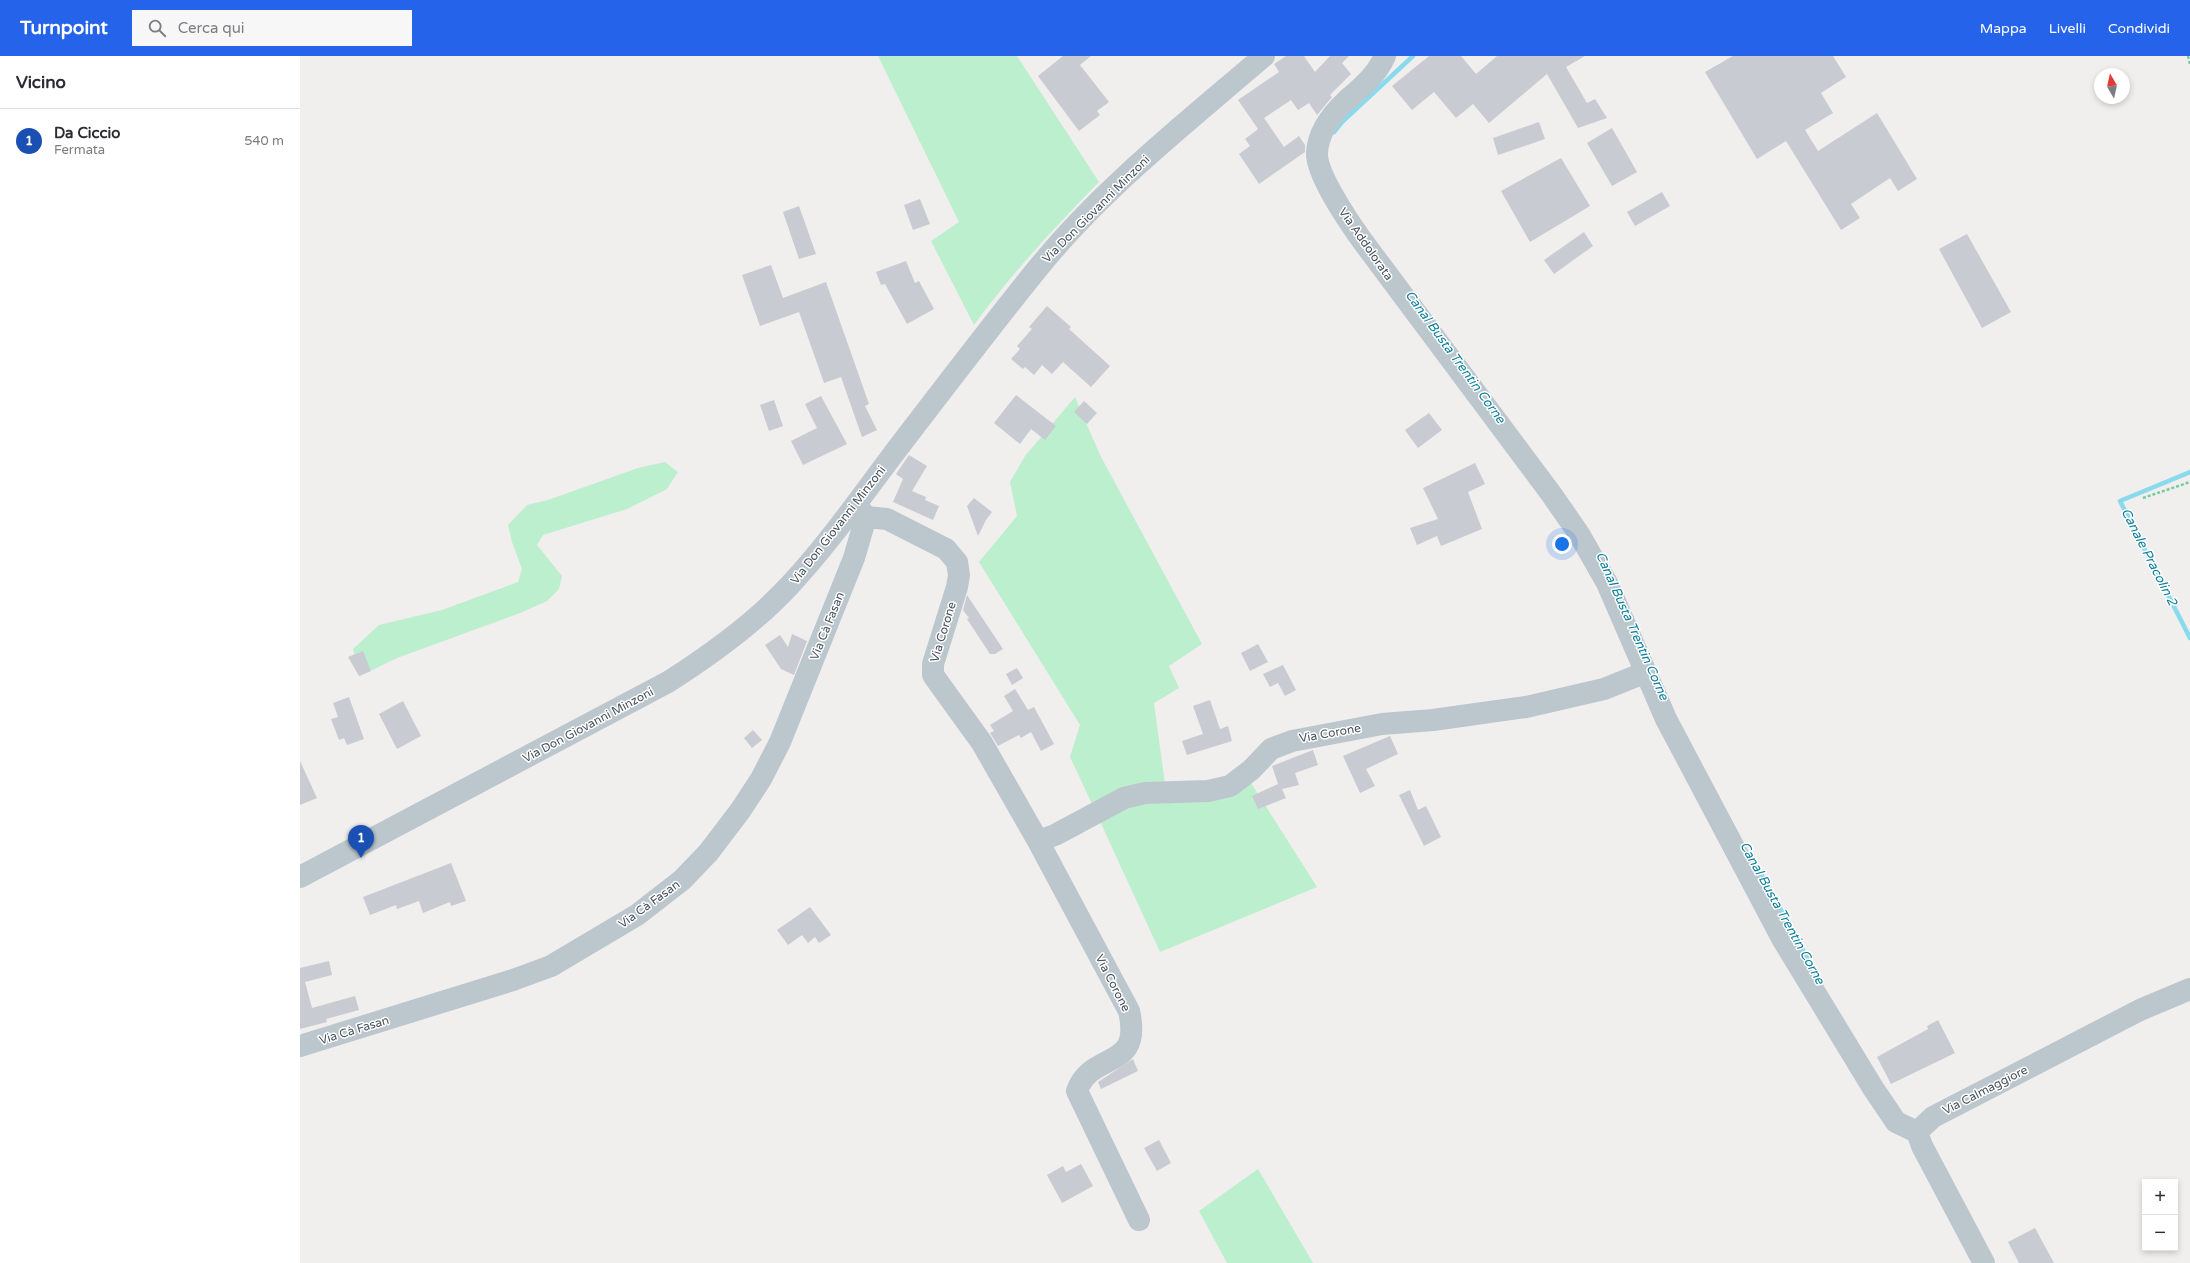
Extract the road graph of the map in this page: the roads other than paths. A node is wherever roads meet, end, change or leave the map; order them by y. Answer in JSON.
{"nodes":[{"id":1,"x":1264,"y":56,"type":"edge"},
{"id":2,"x":1385,"y":56,"type":"edge"},
{"id":3,"x":861,"y":510,"type":"junction"},
{"id":4,"x":1644,"y":674,"type":"junction"},
{"id":5,"x":1038,"y":841,"type":"junction"},
{"id":6,"x":306,"y":873,"type":"edge"},
{"id":7,"x":2190,"y":989,"type":"edge"},
{"id":8,"x":300,"y":1046,"type":"edge"},
{"id":9,"x":1917,"y":1132,"type":"junction"},
{"id":10,"x":1139,"y":1220,"type":"dead end"},
{"id":11,"x":1984,"y":1263,"type":"edge"}],
"edges":[{"from":1,"to":3,"type":"street","name":"Via Don Giovanni Minzoni"},
{"from":2,"to":4,"type":"street","name":"Via Addolorata"},
{"from":3,"to":5,"type":"street","name":"Via Corone"},
{"from":3,"to":6,"type":"street","name":"Via Don Giovanni Minzoni"},
{"from":3,"to":8,"type":"street","name":"Via Cà Fasan"},
{"from":4,"to":5,"type":"street","name":"Via Corone"},
{"from":4,"to":9,"type":"street","name":"Via Addolorata"},
{"from":5,"to":10,"type":"street","name":"Via Corone"},
{"from":7,"to":9,"type":"street","name":"Via Calmaggiore"},
{"from":9,"to":11,"type":"street"}]}
